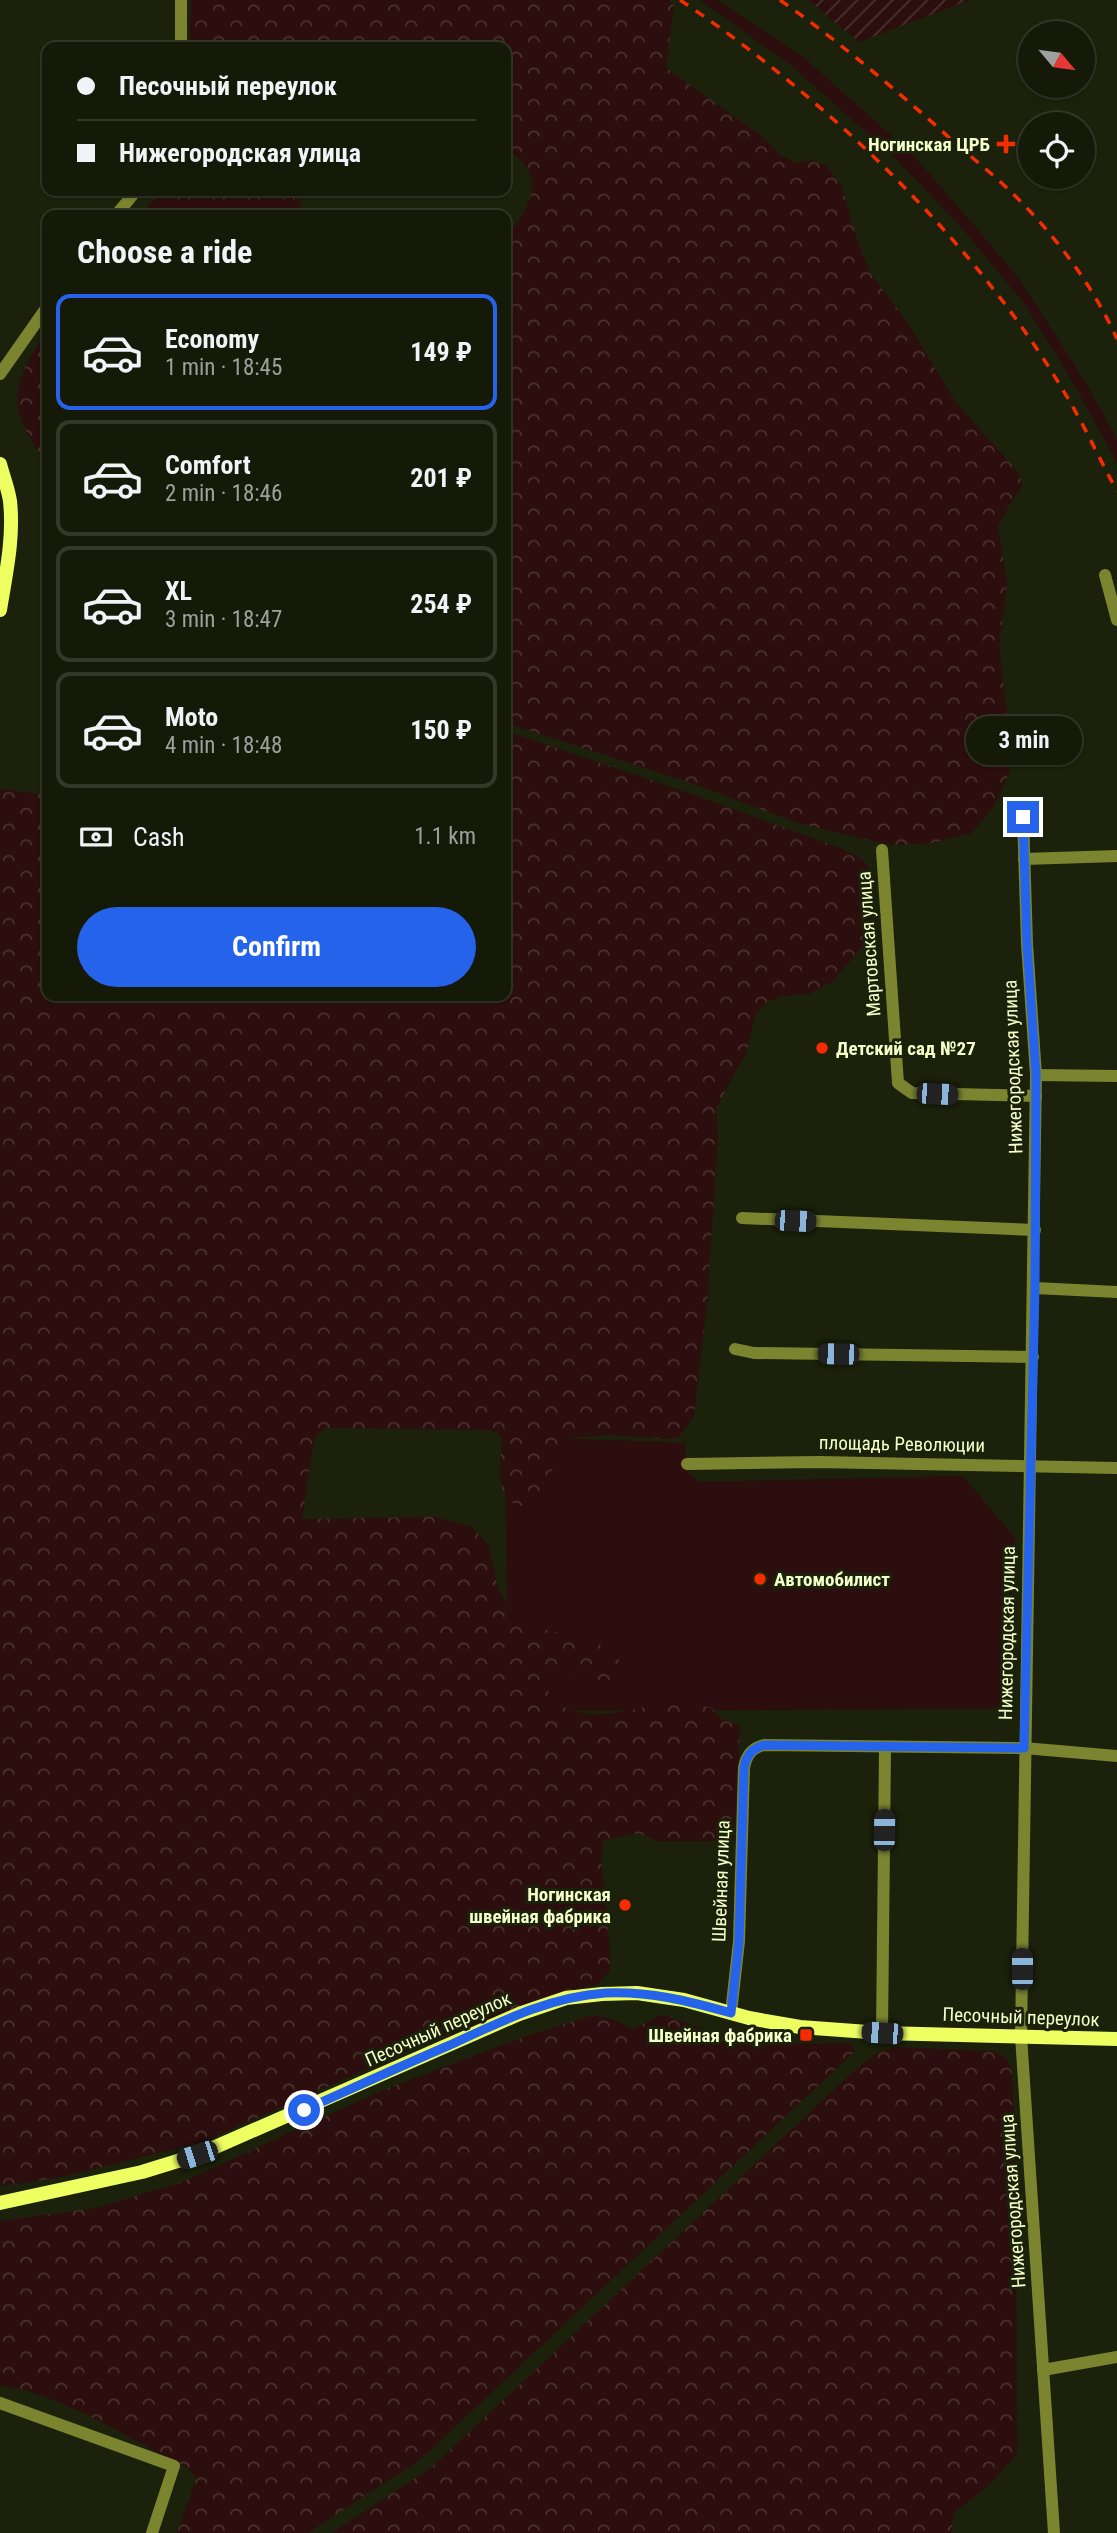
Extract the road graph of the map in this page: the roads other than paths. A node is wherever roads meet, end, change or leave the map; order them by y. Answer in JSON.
{"nodes":[{"id":1,"x":181,"y":0,"type":"edge"},
{"id":2,"x":181,"y":42,"type":"edge"},
{"id":3,"x":132,"y":196,"type":"edge"},
{"id":4,"x":120,"y":210,"type":"edge"},
{"id":5,"x":42,"y":314,"type":"edge"},
{"id":6,"x":0,"y":374,"type":"edge"},
{"id":7,"x":0,"y":464,"type":"edge"},
{"id":8,"x":1105,"y":575,"type":"dead end"},
{"id":9,"x":0,"y":610,"type":"edge"},
{"id":10,"x":1117,"y":620,"type":"edge"},
{"id":11,"x":1023,"y":817,"type":"dead end"},
{"id":12,"x":882,"y":850,"type":"dead end"},
{"id":13,"x":1117,"y":856,"type":"edge"},
{"id":14,"x":1024,"y":859,"type":"junction"},
{"id":15,"x":1036,"y":1074,"type":"junction"},
{"id":16,"x":1117,"y":1076,"type":"edge"},
{"id":17,"x":1036,"y":1096,"type":"junction"},
{"id":18,"x":742,"y":1218,"type":"dead end"},
{"id":19,"x":1035,"y":1230,"type":"junction"},
{"id":20,"x":1035,"y":1288,"type":"junction"},
{"id":21,"x":1117,"y":1292,"type":"edge"},
{"id":22,"x":736,"y":1349,"type":"dead end"},
{"id":23,"x":1032,"y":1357,"type":"junction"},
{"id":24,"x":687,"y":1464,"type":"dead end"},
{"id":25,"x":1030,"y":1466,"type":"junction"},
{"id":26,"x":1117,"y":1468,"type":"edge"},
{"id":27,"x":885,"y":1748,"type":"junction"},
{"id":28,"x":1024,"y":1748,"type":"junction"},
{"id":29,"x":1117,"y":1756,"type":"edge"},
{"id":30,"x":731,"y":2013,"type":"junction"},
{"id":31,"x":882,"y":2033,"type":"junction"},
{"id":32,"x":1021,"y":2036,"type":"junction"},
{"id":33,"x":1117,"y":2039,"type":"edge"},
{"id":34,"x":0,"y":2203,"type":"edge"},
{"id":35,"x":1117,"y":2357,"type":"edge"},
{"id":36,"x":1043,"y":2370,"type":"junction"},
{"id":37,"x":0,"y":2403,"type":"edge"},
{"id":38,"x":152,"y":2533,"type":"edge"},
{"id":39,"x":1054,"y":2533,"type":"edge"}],
"edges":[{"from":1,"to":2,"type":"street"},
{"from":3,"to":4,"type":"street"},
{"from":5,"to":6,"type":"street"},
{"from":7,"to":9,"type":"main road"},
{"from":8,"to":10,"type":"street"},
{"from":11,"to":14,"type":"street","name":"Нижегородская улица"},
{"from":12,"to":17,"type":"street","name":"Мартовская улица"},
{"from":13,"to":14,"type":"street"},
{"from":14,"to":15,"type":"street","name":"Нижегородская улица"},
{"from":15,"to":16,"type":"street"},
{"from":15,"to":17,"type":"street","name":"Нижегородская улица"},
{"from":17,"to":19,"type":"street","name":"Нижегородская улица"},
{"from":18,"to":19,"type":"street"},
{"from":19,"to":20,"type":"street","name":"Нижегородская улица"},
{"from":20,"to":21,"type":"street"},
{"from":20,"to":23,"type":"street","name":"Нижегородская улица"},
{"from":22,"to":23,"type":"street"},
{"from":23,"to":25,"type":"street","name":"Нижегородская улица"},
{"from":24,"to":25,"type":"street","name":"площадь Революции"},
{"from":25,"to":26,"type":"street","name":"площадь Революции"},
{"from":25,"to":28,"type":"street","name":"Нижегородская улица"},
{"from":27,"to":28,"type":"street"},
{"from":27,"to":30,"type":"street","name":"Швейная улица"},
{"from":27,"to":31,"type":"street"},
{"from":28,"to":29,"type":"street"},
{"from":28,"to":32,"type":"street","name":"Нижегородская улица"},
{"from":30,"to":31,"type":"main road","name":"Песочный переулок"},
{"from":30,"to":34,"type":"main road","name":"Песочный переулок"},
{"from":31,"to":32,"type":"main road","name":"Песочный переулок"},
{"from":32,"to":33,"type":"main road","name":"Песочный переулок"},
{"from":32,"to":36,"type":"street","name":"Нижегородская улица"},
{"from":35,"to":36,"type":"street"},
{"from":36,"to":39,"type":"street","name":"Нижегородская улица"},
{"from":37,"to":38,"type":"street"}]}
